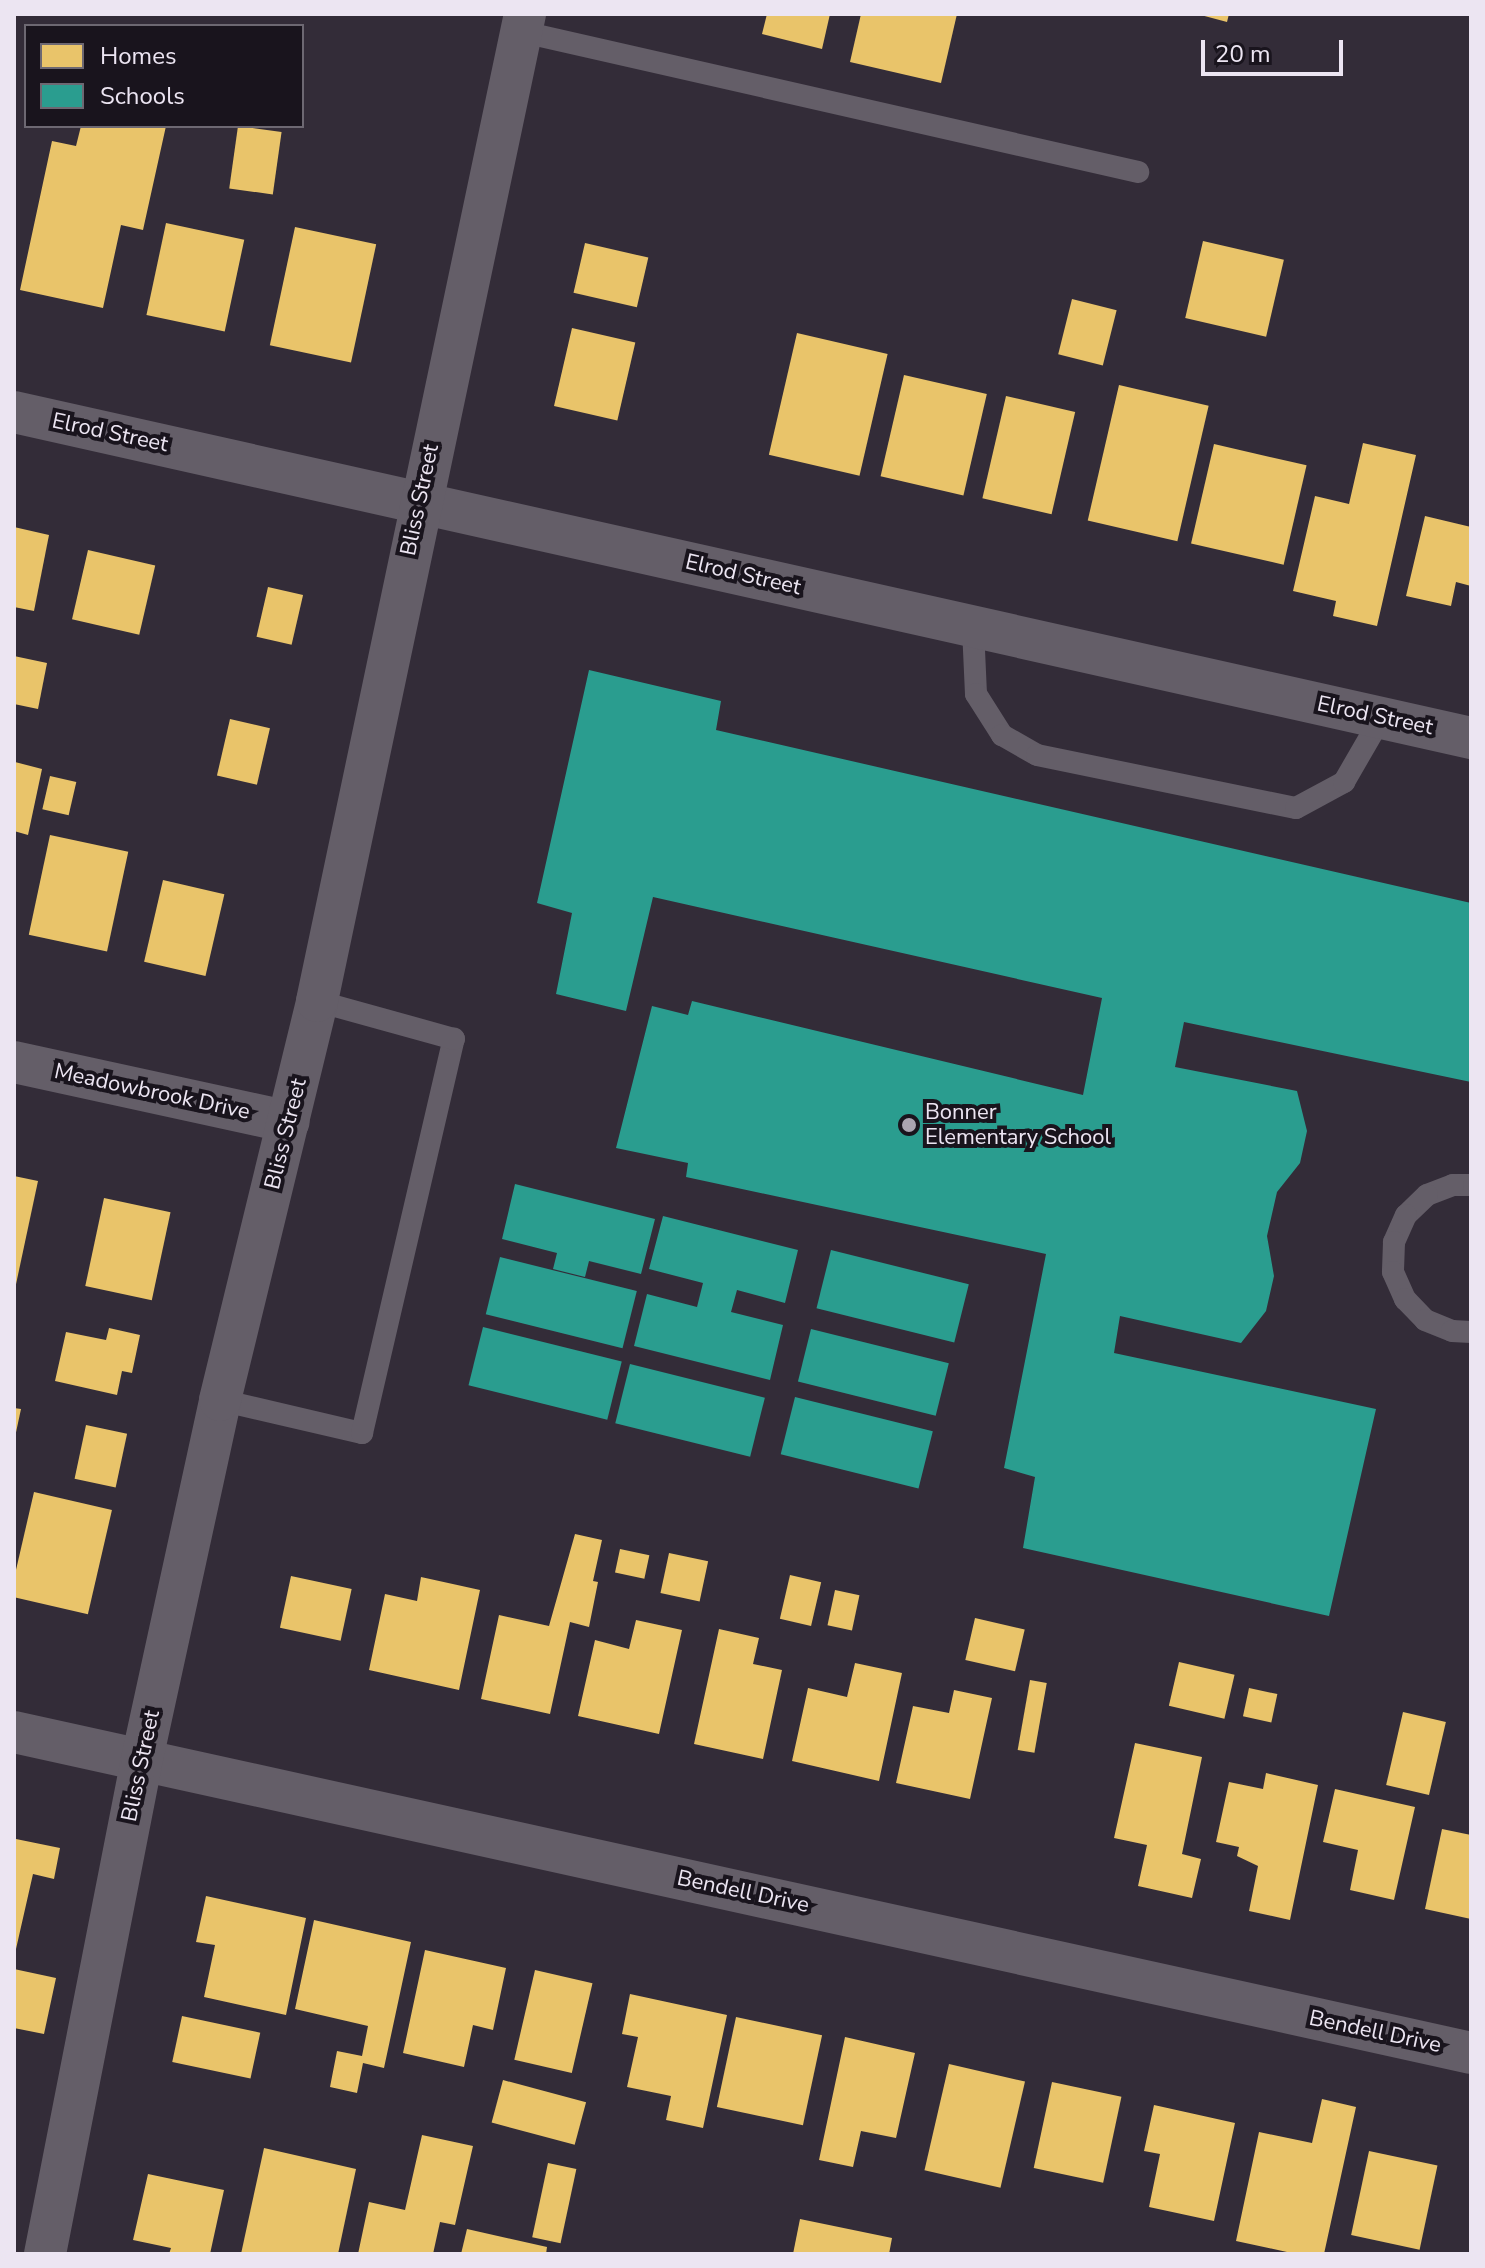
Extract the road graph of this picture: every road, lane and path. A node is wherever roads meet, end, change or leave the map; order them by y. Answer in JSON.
{"nodes":[{"id":1,"x":524,"y":23,"type":"edge"},
{"id":2,"x":1138,"y":172,"type":"dead end"},
{"id":3,"x":14,"y":412,"type":"edge"},
{"id":4,"x":420,"y":500,"type":"junction"},
{"id":5,"x":973,"y":628,"type":"junction"},
{"id":6,"x":1381,"y":718,"type":"junction"},
{"id":7,"x":1471,"y":738,"type":"edge"},
{"id":8,"x":317,"y":1001,"type":"junction"},
{"id":9,"x":14,"y":1062,"type":"edge"},
{"id":10,"x":289,"y":1122,"type":"junction"},
{"id":11,"x":1471,"y":1185,"type":"edge"},
{"id":12,"x":1471,"y":1332,"type":"edge"},
{"id":13,"x":220,"y":1400,"type":"junction"},
{"id":14,"x":14,"y":1732,"type":"edge"},
{"id":15,"x":142,"y":1759,"type":"junction"},
{"id":16,"x":1471,"y":2053,"type":"edge"},
{"id":17,"x":45,"y":2254,"type":"edge"}],
"edges":[{"from":1,"to":2,"type":"lane"},
{"from":1,"to":4,"type":"street","name":"Bliss Street"},
{"from":3,"to":4,"type":"street","name":"Elrod Street"},
{"from":4,"to":5,"type":"street","name":"Elrod Street"},
{"from":4,"to":8,"type":"street","name":"Bliss Street"},
{"from":5,"to":6,"type":"street","name":"Elrod Street"},
{"from":5,"to":6,"type":"lane"},
{"from":6,"to":7,"type":"street","name":"Elrod Street"},
{"from":8,"to":10,"type":"street","name":"Bliss Street"},
{"from":8,"to":13,"type":"lane"},
{"from":9,"to":10,"type":"street","name":"Meadowbrook Drive"},
{"from":10,"to":13,"type":"street","name":"Bliss Street"},
{"from":11,"to":12,"type":"lane"},
{"from":13,"to":15,"type":"street","name":"Bliss Street"},
{"from":14,"to":15,"type":"street","name":"Bendell Drive"},
{"from":15,"to":16,"type":"street","name":"Bendell Drive"},
{"from":15,"to":17,"type":"street","name":"Bliss Street"}]}
